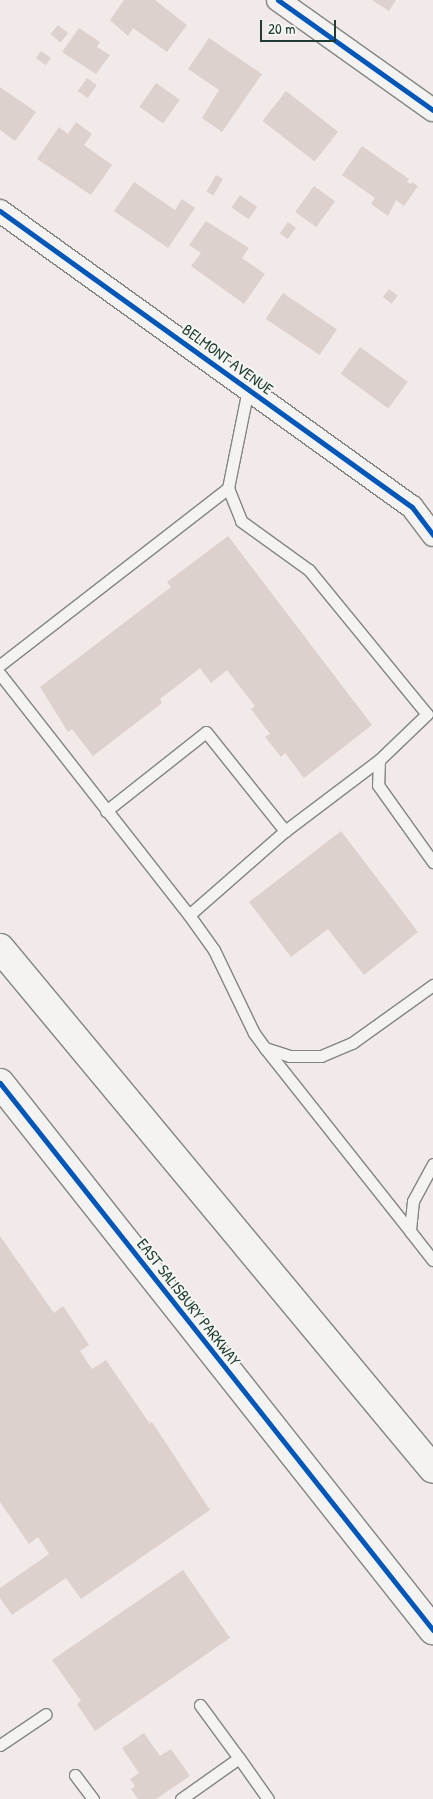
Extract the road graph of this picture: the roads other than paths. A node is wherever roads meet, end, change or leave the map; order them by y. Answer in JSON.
{"nodes":[{"id":1,"x":278,"y":0,"type":"edge"},
{"id":2,"x":433,"y":110,"type":"edge"},
{"id":3,"x":0,"y":211,"type":"edge"},
{"id":4,"x":248,"y":389,"type":"junction"},
{"id":5,"x":228,"y":488,"type":"junction"},
{"id":6,"x":433,"y":534,"type":"edge"},
{"id":7,"x":0,"y":665,"type":"edge"},
{"id":8,"x":0,"y":674,"type":"edge"},
{"id":9,"x":430,"y":712,"type":"edge"},
{"id":10,"x":379,"y":760,"type":"junction"},
{"id":11,"x":106,"y":811,"type":"junction"},
{"id":12,"x":285,"y":831,"type":"junction"},
{"id":13,"x":433,"y":862,"type":"edge"},
{"id":14,"x":189,"y":915,"type":"junction"},
{"id":15,"x":0,"y":948,"type":"edge"},
{"id":16,"x":433,"y":985,"type":"edge"},
{"id":17,"x":265,"y":1048,"type":"junction"},
{"id":18,"x":0,"y":1083,"type":"edge"},
{"id":19,"x":433,"y":1164,"type":"edge"},
{"id":20,"x":410,"y":1231,"type":"junction"},
{"id":21,"x":433,"y":1260,"type":"edge"},
{"id":22,"x":433,"y":1470,"type":"edge"},
{"id":23,"x":433,"y":1630,"type":"edge"},
{"id":24,"x":200,"y":1705,"type":"dead end"},
{"id":25,"x":46,"y":1714,"type":"dead end"},
{"id":26,"x":0,"y":1745,"type":"edge"},
{"id":27,"x":239,"y":1758,"type":"junction"},
{"id":28,"x":75,"y":1775,"type":"dead end"},
{"id":29,"x":88,"y":1797,"type":"edge"},
{"id":30,"x":181,"y":1799,"type":"edge"},
{"id":31,"x":268,"y":1799,"type":"edge"}],
"edges":[{"from":1,"to":2,"type":"street"},
{"from":3,"to":4,"type":"street","name":"BELMONT AVENUE"},
{"from":4,"to":5,"type":"lane"},
{"from":4,"to":6,"type":"street","name":"BELMONT AVENUE"},
{"from":5,"to":7,"type":"lane"},
{"from":5,"to":9,"type":"lane"},
{"from":8,"to":11,"type":"lane"},
{"from":9,"to":10,"type":"lane"},
{"from":10,"to":12,"type":"lane"},
{"from":10,"to":13,"type":"lane"},
{"from":11,"to":12,"type":"lane"},
{"from":11,"to":14,"type":"lane"},
{"from":12,"to":14,"type":"lane"},
{"from":14,"to":17,"type":"lane"},
{"from":15,"to":22,"type":"main road"},
{"from":16,"to":17,"type":"lane"},
{"from":17,"to":20,"type":"lane"},
{"from":18,"to":23,"type":"main road","name":"EAST SALISBURY PARKWAY"},
{"from":19,"to":20,"type":"lane"},
{"from":20,"to":21,"type":"lane"},
{"from":24,"to":27,"type":"lane"},
{"from":25,"to":26,"type":"lane"},
{"from":27,"to":30,"type":"lane"},
{"from":27,"to":31,"type":"lane"},
{"from":28,"to":29,"type":"lane"}]}
